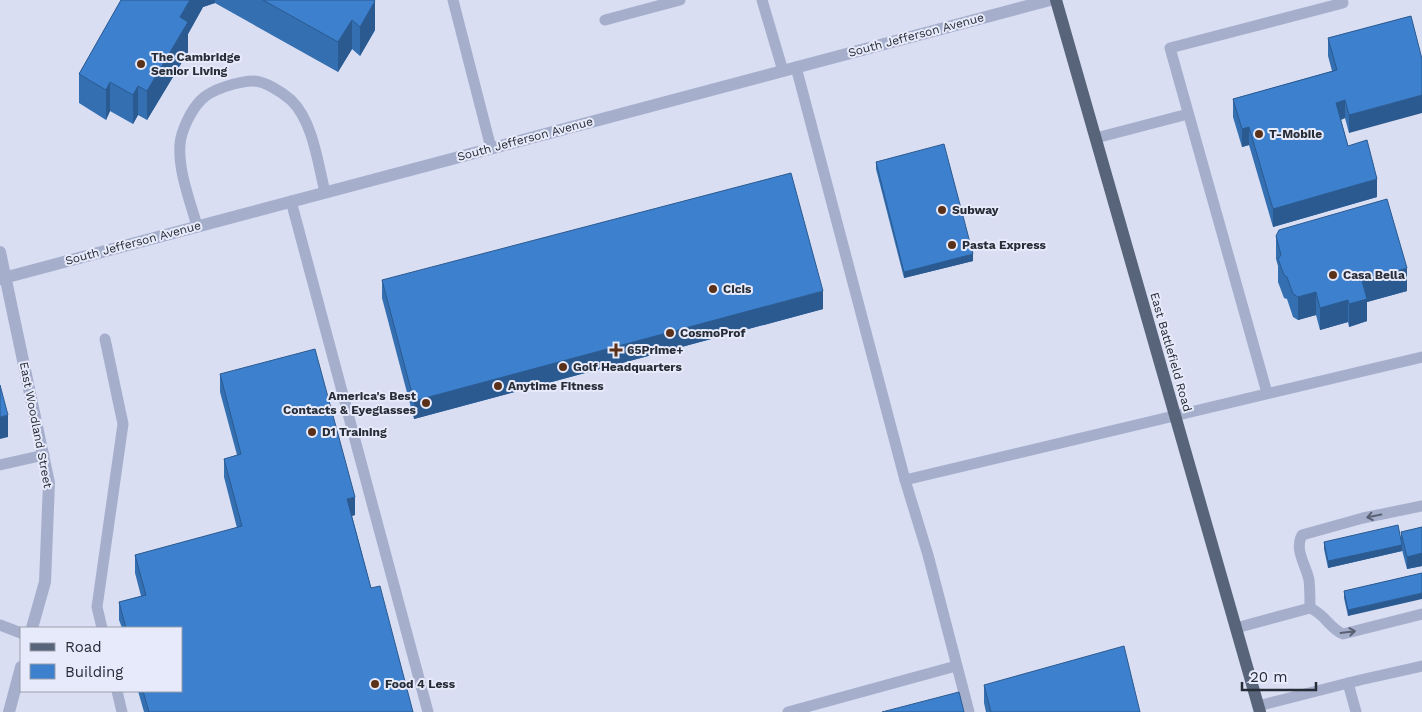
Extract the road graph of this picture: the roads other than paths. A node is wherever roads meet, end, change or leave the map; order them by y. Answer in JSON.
{"nodes":[{"id":1,"x":453,"y":0,"type":"edge"},
{"id":2,"x":680,"y":0,"type":"edge"},
{"id":3,"x":762,"y":0,"type":"edge"},
{"id":4,"x":1050,"y":0,"type":"edge"},
{"id":5,"x":1056,"y":0,"type":"edge"},
{"id":6,"x":1342,"y":0,"type":"edge"},
{"id":7,"x":605,"y":20,"type":"dead end"},
{"id":8,"x":796,"y":67,"type":"junction"},
{"id":9,"x":783,"y":71,"type":"junction"},
{"id":10,"x":1188,"y":114,"type":"junction"},
{"id":11,"x":1096,"y":138,"type":"junction"},
{"id":12,"x":491,"y":148,"type":"junction"},
{"id":13,"x":325,"y":192,"type":"junction"},
{"id":14,"x":291,"y":201,"type":"junction"},
{"id":15,"x":197,"y":226,"type":"junction"},
{"id":16,"x":0,"y":252,"type":"edge"},
{"id":17,"x":3,"y":278,"type":"edge"},
{"id":18,"x":105,"y":340,"type":"dead end"},
{"id":19,"x":1422,"y":357,"type":"edge"},
{"id":20,"x":1267,"y":393,"type":"junction"},
{"id":21,"x":1175,"y":415,"type":"junction"},
{"id":22,"x":44,"y":455,"type":"junction"},
{"id":23,"x":0,"y":465,"type":"edge"},
{"id":24,"x":905,"y":480,"type":"junction"},
{"id":25,"x":1422,"y":506,"type":"edge"},
{"id":26,"x":1310,"y":608,"type":"junction"},
{"id":27,"x":1422,"y":614,"type":"edge"},
{"id":28,"x":0,"y":626,"type":"edge"},
{"id":29,"x":32,"y":627,"type":"edge"},
{"id":30,"x":102,"y":627,"type":"edge"},
{"id":31,"x":1236,"y":628,"type":"junction"},
{"id":32,"x":20,"y":633,"type":"edge"},
{"id":33,"x":956,"y":666,"type":"junction"},
{"id":34,"x":1422,"y":666,"type":"edge"},
{"id":35,"x":20,"y":671,"type":"edge"},
{"id":36,"x":1348,"y":683,"type":"junction"},
{"id":37,"x":117,"y":692,"type":"edge"},
{"id":38,"x":1259,"y":709,"type":"edge"},
{"id":39,"x":9,"y":712,"type":"edge"},
{"id":40,"x":122,"y":712,"type":"edge"},
{"id":41,"x":428,"y":712,"type":"edge"},
{"id":42,"x":788,"y":712,"type":"edge"},
{"id":43,"x":970,"y":712,"type":"edge"},
{"id":44,"x":1356,"y":712,"type":"edge"}],
"edges":[{"from":1,"to":12,"type":"lane"},
{"from":2,"to":7,"type":"lane"},
{"from":3,"to":9,"type":"lane"},
{"from":4,"to":8,"type":"street","name":"South Jefferson Avenue"},
{"from":5,"to":11,"type":"main road","name":"East Battlefield Road"},
{"from":6,"to":10,"type":"lane"},
{"from":8,"to":9,"type":"street","name":"South Jefferson Avenue"},
{"from":8,"to":24,"type":"lane"},
{"from":9,"to":12,"type":"street","name":"South Jefferson Avenue"},
{"from":10,"to":11,"type":"lane"},
{"from":10,"to":20,"type":"lane"},
{"from":11,"to":21,"type":"main road","name":"East Battlefield Road"},
{"from":12,"to":13,"type":"street","name":"South Jefferson Avenue"},
{"from":13,"to":14,"type":"street","name":"South Jefferson Avenue"},
{"from":13,"to":15,"type":"lane"},
{"from":14,"to":15,"type":"street","name":"South Jefferson Avenue"},
{"from":14,"to":41,"type":"lane"},
{"from":15,"to":17,"type":"street","name":"South Jefferson Avenue"},
{"from":16,"to":17,"type":"street","name":"East Woodland Street"},
{"from":17,"to":22,"type":"street","name":"East Woodland Street"},
{"from":18,"to":30,"type":"lane"},
{"from":19,"to":20,"type":"lane"},
{"from":20,"to":21,"type":"lane"},
{"from":21,"to":24,"type":"lane"},
{"from":21,"to":31,"type":"main road","name":"East Battlefield Road"},
{"from":22,"to":23,"type":"lane"},
{"from":22,"to":29,"type":"street","name":"East Woodland Street"},
{"from":24,"to":33,"type":"lane"},
{"from":25,"to":26,"type":"lane","one_way":true},
{"from":26,"to":27,"type":"lane","one_way":true},
{"from":26,"to":31,"type":"lane"},
{"from":28,"to":32,"type":"lane"},
{"from":31,"to":38,"type":"main road","name":"East Battlefield Road"},
{"from":33,"to":42,"type":"lane"},
{"from":33,"to":43,"type":"lane"},
{"from":34,"to":36,"type":"lane"},
{"from":35,"to":39,"type":"street"},
{"from":36,"to":38,"type":"lane"},
{"from":36,"to":44,"type":"lane"},
{"from":37,"to":40,"type":"lane"}]}
